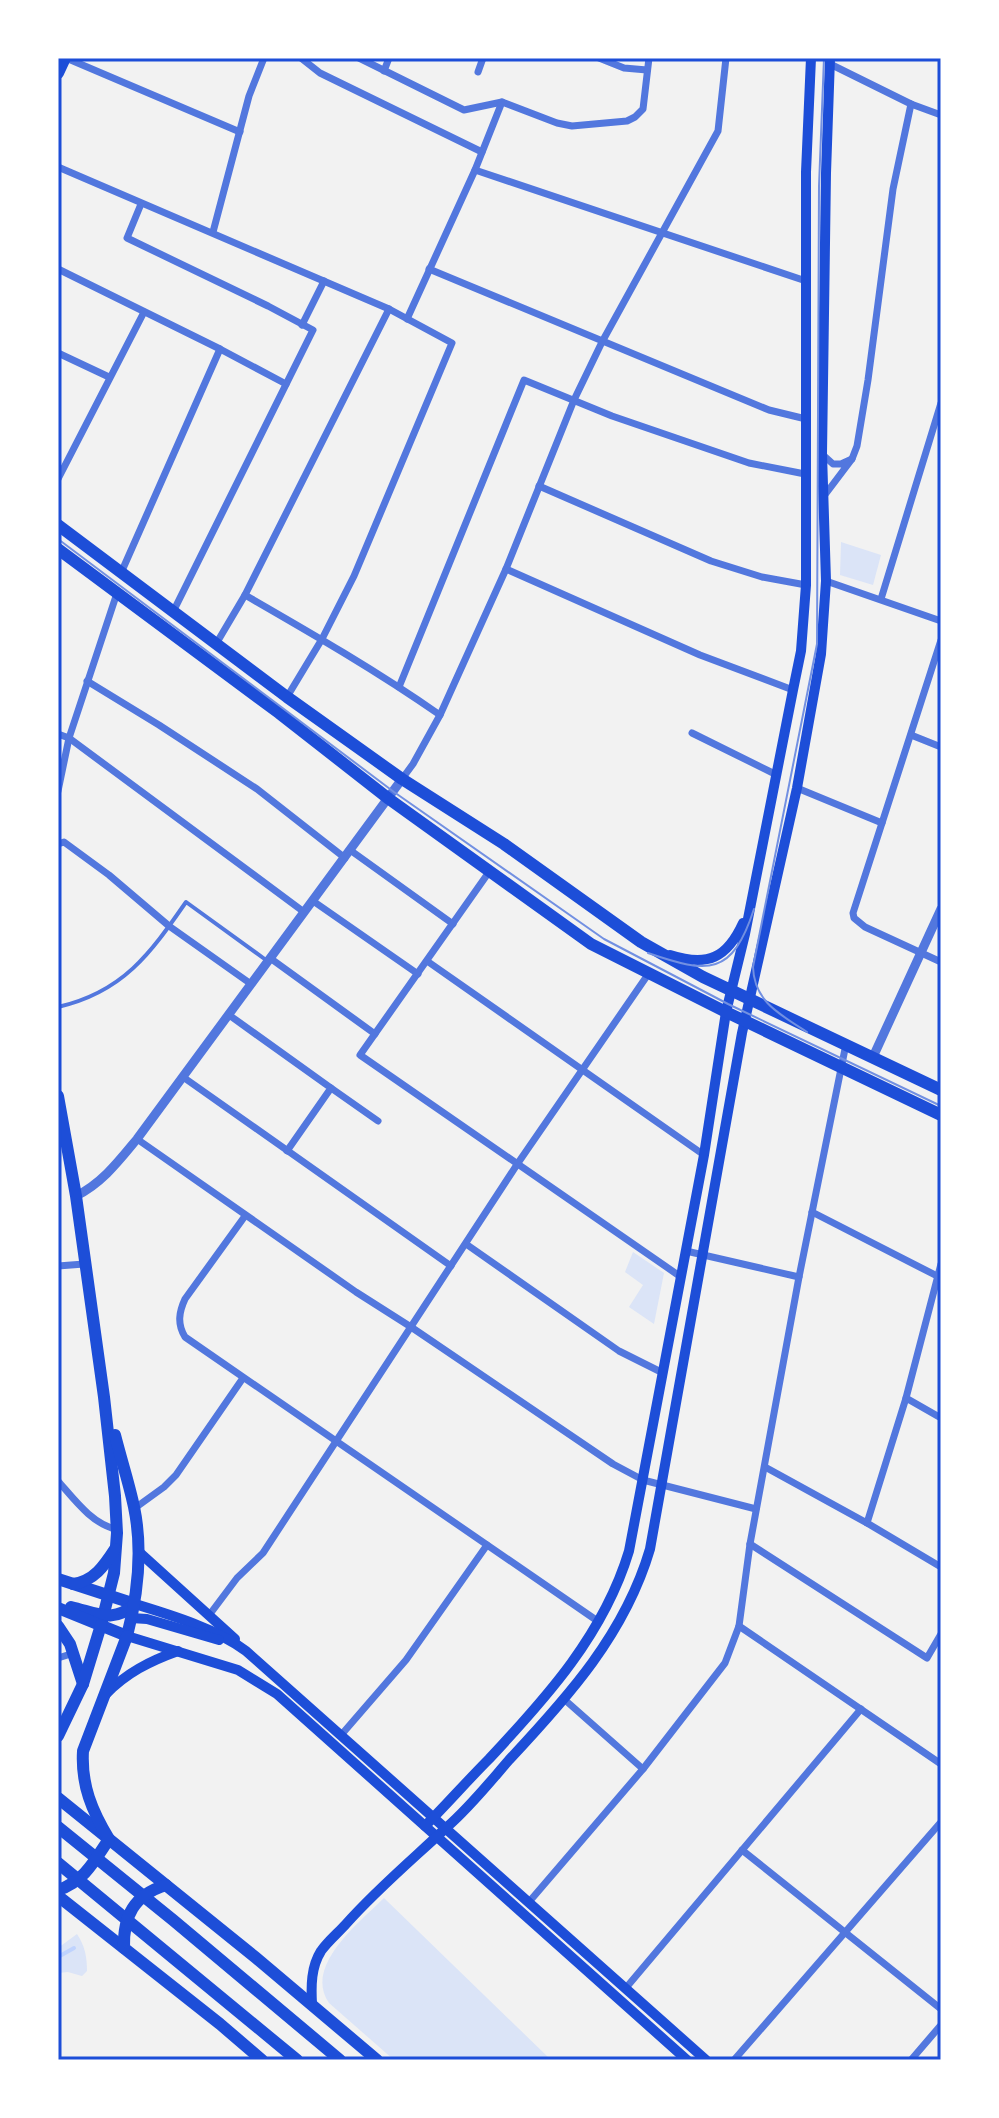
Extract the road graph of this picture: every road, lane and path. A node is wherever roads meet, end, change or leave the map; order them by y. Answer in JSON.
{"nodes":[{"id":1,"x":66,"y":58,"type":"edge"},
{"id":2,"x":264,"y":58,"type":"edge"},
{"id":3,"x":301,"y":58,"type":"edge"},
{"id":4,"x":359,"y":58,"type":"edge"},
{"id":5,"x":389,"y":58,"type":"edge"},
{"id":6,"x":483,"y":58,"type":"edge"},
{"id":7,"x":599,"y":58,"type":"edge"},
{"id":8,"x":649,"y":58,"type":"edge"},
{"id":9,"x":726,"y":58,"type":"edge"},
{"id":10,"x":811,"y":58,"type":"edge"},
{"id":11,"x":827,"y":60,"type":"edge"},
{"id":12,"x":647,"y":70,"type":"junction"},
{"id":13,"x":384,"y":71,"type":"junction"},
{"id":14,"x":478,"y":72,"type":"dead end"},
{"id":15,"x":58,"y":73,"type":"edge"},
{"id":16,"x":502,"y":102,"type":"junction"},
{"id":17,"x":911,"y":104,"type":"junction"},
{"id":18,"x":941,"y":115,"type":"edge"},
{"id":19,"x":240,"y":132,"type":"junction"},
{"id":20,"x":482,"y":152,"type":"junction"},
{"id":21,"x":58,"y":167,"type":"edge"},
{"id":22,"x":475,"y":170,"type":"junction"},
{"id":23,"x":141,"y":204,"type":"junction"},
{"id":24,"x":213,"y":232,"type":"junction"},
{"id":25,"x":662,"y":234,"type":"junction"},
{"id":26,"x":58,"y":269,"type":"edge"},
{"id":27,"x":429,"y":269,"type":"junction"},
{"id":28,"x":324,"y":281,"type":"junction"},
{"id":29,"x":806,"y":281,"type":"junction"},
{"id":30,"x":389,"y":309,"type":"junction"},
{"id":31,"x":144,"y":312,"type":"junction"},
{"id":32,"x":407,"y":319,"type":"junction"},
{"id":33,"x":302,"y":325,"type":"junction"},
{"id":34,"x":602,"y":342,"type":"junction"},
{"id":35,"x":220,"y":349,"type":"junction"},
{"id":36,"x":58,"y":353,"type":"edge"},
{"id":37,"x":109,"y":377,"type":"junction"},
{"id":38,"x":286,"y":384,"type":"junction"},
{"id":39,"x":574,"y":400,"type":"junction"},
{"id":40,"x":941,"y":403,"type":"edge"},
{"id":41,"x":806,"y":419,"type":"junction"},
{"id":42,"x":822,"y":454,"type":"junction"},
{"id":43,"x":852,"y":459,"type":"junction"},
{"id":44,"x":805,"y":474,"type":"junction"},
{"id":45,"x":58,"y":479,"type":"edge"},
{"id":46,"x":539,"y":486,"type":"junction"},
{"id":47,"x":824,"y":496,"type":"junction"},
{"id":48,"x":58,"y":525,"type":"edge"},
{"id":49,"x":58,"y":549,"type":"edge"},
{"id":50,"x":506,"y":569,"type":"junction"},
{"id":51,"x":121,"y":573,"type":"junction"},
{"id":52,"x":826,"y":581,"type":"junction"},
{"id":53,"x":806,"y":585,"type":"junction"},
{"id":54,"x":117,"y":593,"type":"junction"},
{"id":55,"x":245,"y":595,"type":"junction"},
{"id":56,"x":881,"y":599,"type":"junction"},
{"id":57,"x":173,"y":612,"type":"junction"},
{"id":58,"x":941,"y":621,"type":"edge"},
{"id":59,"x":322,"y":639,"type":"junction"},
{"id":60,"x":941,"y":640,"type":"edge"},
{"id":61,"x":216,"y":644,"type":"junction"},
{"id":62,"x":87,"y":681,"type":"junction"},
{"id":63,"x":399,"y":687,"type":"junction"},
{"id":64,"x":793,"y":690,"type":"junction"},
{"id":65,"x":287,"y":697,"type":"junction"},
{"id":66,"x":440,"y":715,"type":"junction"},
{"id":67,"x":692,"y":733,"type":"dead end"},
{"id":68,"x":58,"y":734,"type":"edge"},
{"id":69,"x":911,"y":735,"type":"junction"},
{"id":70,"x":69,"y":738,"type":"junction"},
{"id":71,"x":941,"y":747,"type":"edge"},
{"id":72,"x":777,"y":775,"type":"junction"},
{"id":73,"x":402,"y":779,"type":"junction"},
{"id":74,"x":797,"y":788,"type":"junction"},
{"id":75,"x":58,"y":791,"type":"edge"},
{"id":76,"x":389,"y":799,"type":"junction"},
{"id":77,"x":882,"y":823,"type":"junction"},
{"id":78,"x":58,"y":844,"type":"edge"},
{"id":79,"x":347,"y":854,"type":"junction"},
{"id":80,"x":489,"y":872,"type":"junction"},
{"id":81,"x":752,"y":898,"type":"junction"},
{"id":82,"x":313,"y":901,"type":"junction"},
{"id":83,"x":941,"y":909,"type":"edge"},
{"id":84,"x":304,"y":912,"type":"junction"},
{"id":85,"x":453,"y":924,"type":"junction"},
{"id":86,"x":169,"y":926,"type":"junction"},
{"id":87,"x":641,"y":942,"type":"junction"},
{"id":88,"x":921,"y":954,"type":"junction"},
{"id":89,"x":269,"y":960,"type":"junction"},
{"id":90,"x":427,"y":961,"type":"junction"},
{"id":91,"x":941,"y":962,"type":"edge"},
{"id":92,"x":650,"y":973,"type":"junction"},
{"id":93,"x":418,"y":974,"type":"junction"},
{"id":94,"x":251,"y":984,"type":"junction"},
{"id":95,"x":731,"y":990,"type":"junction"},
{"id":96,"x":751,"y":999,"type":"junction"},
{"id":97,"x":58,"y":1007,"type":"edge"},
{"id":98,"x":726,"y":1012,"type":"junction"},
{"id":99,"x":229,"y":1015,"type":"junction"},
{"id":100,"x":745,"y":1021,"type":"junction"},
{"id":101,"x":375,"y":1034,"type":"junction"},
{"id":102,"x":846,"y":1044,"type":"junction"},
{"id":103,"x":873,"y":1057,"type":"junction"},
{"id":104,"x":840,"y":1066,"type":"junction"},
{"id":105,"x":583,"y":1071,"type":"junction"},
{"id":106,"x":183,"y":1077,"type":"junction"},
{"id":107,"x":331,"y":1088,"type":"junction"},
{"id":108,"x":941,"y":1090,"type":"edge"},
{"id":109,"x":58,"y":1096,"type":"edge"},
{"id":110,"x":59,"y":1115,"type":"edge"},
{"id":111,"x":941,"y":1115,"type":"edge"},
{"id":112,"x":378,"y":1121,"type":"dead end"},
{"id":113,"x":137,"y":1139,"type":"junction"},
{"id":114,"x":287,"y":1151,"type":"junction"},
{"id":115,"x":704,"y":1155,"type":"junction"},
{"id":116,"x":518,"y":1163,"type":"junction"},
{"id":117,"x":76,"y":1196,"type":"junction"},
{"id":118,"x":812,"y":1212,"type":"junction"},
{"id":119,"x":245,"y":1216,"type":"junction"},
{"id":120,"x":466,"y":1244,"type":"junction"},
{"id":121,"x":686,"y":1251,"type":"junction"},
{"id":122,"x":703,"y":1254,"type":"junction"},
{"id":123,"x":84,"y":1264,"type":"junction"},
{"id":124,"x":941,"y":1264,"type":"edge"},
{"id":125,"x":58,"y":1266,"type":"edge"},
{"id":126,"x":451,"y":1266,"type":"junction"},
{"id":127,"x":681,"y":1277,"type":"junction"},
{"id":128,"x":799,"y":1277,"type":"junction"},
{"id":129,"x":939,"y":1277,"type":"edge"},
{"id":130,"x":411,"y":1327,"type":"junction"},
{"id":131,"x":663,"y":1373,"type":"junction"},
{"id":132,"x":243,"y":1378,"type":"junction"},
{"id":133,"x":104,"y":1397,"type":"junction"},
{"id":134,"x":906,"y":1398,"type":"junction"},
{"id":135,"x":941,"y":1418,"type":"edge"},
{"id":136,"x":337,"y":1441,"type":"junction"},
{"id":137,"x":765,"y":1467,"type":"junction"},
{"id":138,"x":643,"y":1480,"type":"junction"},
{"id":139,"x":58,"y":1481,"type":"edge"},
{"id":140,"x":661,"y":1484,"type":"junction"},
{"id":141,"x":135,"y":1508,"type":"junction"},
{"id":142,"x":756,"y":1509,"type":"junction"},
{"id":143,"x":867,"y":1523,"type":"junction"},
{"id":144,"x":116,"y":1529,"type":"junction"},
{"id":145,"x":750,"y":1544,"type":"junction"},
{"id":146,"x":487,"y":1545,"type":"junction"},
{"id":147,"x":116,"y":1548,"type":"junction"},
{"id":148,"x":139,"y":1552,"type":"junction"},
{"id":149,"x":941,"y":1567,"type":"edge"},
{"id":150,"x":58,"y":1579,"type":"edge"},
{"id":151,"x":73,"y":1584,"type":"junction"},
{"id":152,"x":109,"y":1596,"type":"junction"},
{"id":153,"x":135,"y":1604,"type":"junction"},
{"id":154,"x":58,"y":1605,"type":"edge"},
{"id":155,"x":210,"y":1614,"type":"junction"},
{"id":156,"x":131,"y":1618,"type":"junction"},
{"id":157,"x":599,"y":1622,"type":"junction"},
{"id":158,"x":58,"y":1626,"type":"edge"},
{"id":159,"x":739,"y":1626,"type":"junction"},
{"id":160,"x":103,"y":1627,"type":"junction"},
{"id":161,"x":941,"y":1634,"type":"edge"},
{"id":162,"x":127,"y":1636,"type":"junction"},
{"id":163,"x":178,"y":1651,"type":"junction"},
{"id":164,"x":246,"y":1651,"type":"junction"},
{"id":165,"x":74,"y":1653,"type":"junction"},
{"id":166,"x":58,"y":1658,"type":"edge"},
{"id":167,"x":83,"y":1684,"type":"junction"},
{"id":168,"x":105,"y":1695,"type":"junction"},
{"id":169,"x":565,"y":1700,"type":"junction"},
{"id":170,"x":861,"y":1709,"type":"junction"},
{"id":171,"x":60,"y":1730,"type":"edge"},
{"id":172,"x":342,"y":1734,"type":"junction"},
{"id":173,"x":941,"y":1764,"type":"edge"},
{"id":174,"x":643,"y":1769,"type":"junction"},
{"id":175,"x":58,"y":1798,"type":"edge"},
{"id":176,"x":434,"y":1817,"type":"junction"},
{"id":177,"x":941,"y":1822,"type":"edge"},
{"id":178,"x":425,"y":1826,"type":"junction"},
{"id":179,"x":58,"y":1827,"type":"edge"},
{"id":180,"x":446,"y":1828,"type":"junction"},
{"id":181,"x":437,"y":1837,"type":"junction"},
{"id":182,"x":109,"y":1839,"type":"junction"},
{"id":183,"x":742,"y":1850,"type":"junction"},
{"id":184,"x":58,"y":1863,"type":"edge"},
{"id":185,"x":166,"y":1885,"type":"junction"},
{"id":186,"x":58,"y":1893,"type":"edge"},
{"id":187,"x":529,"y":1902,"type":"junction"},
{"id":188,"x":520,"y":1911,"type":"junction"},
{"id":189,"x":844,"y":1932,"type":"junction"},
{"id":190,"x":124,"y":1948,"type":"junction"},
{"id":191,"x":622,"y":1993,"type":"junction"},
{"id":192,"x":312,"y":2004,"type":"junction"},
{"id":193,"x":941,"y":2009,"type":"edge"},
{"id":194,"x":941,"y":2025,"type":"edge"},
{"id":195,"x":262,"y":2060,"type":"edge"},
{"id":196,"x":297,"y":2060,"type":"edge"},
{"id":197,"x":340,"y":2060,"type":"edge"},
{"id":198,"x":377,"y":2060,"type":"edge"},
{"id":199,"x":687,"y":2060,"type":"edge"},
{"id":200,"x":706,"y":2060,"type":"edge"},
{"id":201,"x":734,"y":2060,"type":"edge"},
{"id":202,"x":911,"y":2060,"type":"edge"}],
"edges":[{"from":1,"to":15,"type":"main road"},
{"from":1,"to":19,"type":"street"},
{"from":2,"to":19,"type":"street"},
{"from":3,"to":20,"type":"street"},
{"from":4,"to":13,"type":"street"},
{"from":5,"to":13,"type":"street"},
{"from":6,"to":14,"type":"street"},
{"from":7,"to":12,"type":"street"},
{"from":8,"to":12,"type":"street"},
{"from":9,"to":25,"type":"street"},
{"from":10,"to":29,"type":"main road"},
{"from":11,"to":17,"type":"street"},
{"from":11,"to":42,"type":"main road"},
{"from":12,"to":16,"type":"street"},
{"from":13,"to":16,"type":"street"},
{"from":16,"to":20,"type":"street"},
{"from":17,"to":18,"type":"street"},
{"from":17,"to":43,"type":"street"},
{"from":19,"to":24,"type":"street"},
{"from":20,"to":22,"type":"street"},
{"from":21,"to":23,"type":"street"},
{"from":22,"to":25,"type":"street"},
{"from":22,"to":27,"type":"street"},
{"from":23,"to":24,"type":"street"},
{"from":23,"to":33,"type":"street"},
{"from":24,"to":28,"type":"street"},
{"from":25,"to":29,"type":"street"},
{"from":25,"to":34,"type":"street"},
{"from":26,"to":31,"type":"street"},
{"from":27,"to":32,"type":"street"},
{"from":27,"to":34,"type":"street"},
{"from":28,"to":30,"type":"street"},
{"from":28,"to":33,"type":"street"},
{"from":29,"to":41,"type":"main road"},
{"from":30,"to":32,"type":"street"},
{"from":30,"to":55,"type":"street"},
{"from":31,"to":35,"type":"street"},
{"from":31,"to":37,"type":"street"},
{"from":32,"to":59,"type":"street"},
{"from":33,"to":38,"type":"street"},
{"from":34,"to":39,"type":"street"},
{"from":34,"to":41,"type":"street"},
{"from":35,"to":38,"type":"street"},
{"from":35,"to":51,"type":"street"},
{"from":36,"to":37,"type":"street"},
{"from":37,"to":45,"type":"street"},
{"from":38,"to":57,"type":"street"},
{"from":39,"to":44,"type":"street"},
{"from":39,"to":46,"type":"street"},
{"from":39,"to":63,"type":"street"},
{"from":40,"to":56,"type":"street"},
{"from":41,"to":44,"type":"main road"},
{"from":42,"to":43,"type":"street"},
{"from":42,"to":47,"type":"main road"},
{"from":43,"to":47,"type":"street"},
{"from":44,"to":53,"type":"main road"},
{"from":46,"to":50,"type":"street"},
{"from":46,"to":53,"type":"street"},
{"from":47,"to":52,"type":"main road"},
{"from":48,"to":51,"type":"main road"},
{"from":49,"to":54,"type":"main road"},
{"from":50,"to":64,"type":"street"},
{"from":50,"to":66,"type":"street"},
{"from":51,"to":57,"type":"main road"},
{"from":52,"to":53,"type":"street"},
{"from":52,"to":56,"type":"street"},
{"from":52,"to":74,"type":"main road"},
{"from":53,"to":64,"type":"main road"},
{"from":54,"to":62,"type":"street"},
{"from":54,"to":76,"type":"main road"},
{"from":55,"to":59,"type":"street"},
{"from":55,"to":61,"type":"street"},
{"from":56,"to":58,"type":"street"},
{"from":57,"to":61,"type":"main road"},
{"from":59,"to":63,"type":"street"},
{"from":59,"to":65,"type":"street"},
{"from":60,"to":69,"type":"street"},
{"from":61,"to":65,"type":"main road"},
{"from":62,"to":70,"type":"street"},
{"from":62,"to":79,"type":"street"},
{"from":63,"to":66,"type":"street"},
{"from":64,"to":72,"type":"main road"},
{"from":65,"to":73,"type":"main road"},
{"from":66,"to":73,"type":"street"},
{"from":67,"to":72,"type":"street"},
{"from":68,"to":70,"type":"street"},
{"from":69,"to":71,"type":"street"},
{"from":69,"to":77,"type":"street"},
{"from":70,"to":75,"type":"street"},
{"from":70,"to":84,"type":"street"},
{"from":72,"to":81,"type":"main road"},
{"from":73,"to":76,"type":"street"},
{"from":73,"to":87,"type":"main road"},
{"from":74,"to":77,"type":"street"},
{"from":74,"to":96,"type":"main road"},
{"from":76,"to":79,"type":"street"},
{"from":76,"to":80,"type":"main road"},
{"from":77,"to":88,"type":"street"},
{"from":78,"to":86,"type":"street"},
{"from":79,"to":82,"type":"street"},
{"from":79,"to":85,"type":"street"},
{"from":80,"to":85,"type":"street"},
{"from":80,"to":92,"type":"main road"},
{"from":81,"to":87,"type":"main road"},
{"from":81,"to":95,"type":"main road"},
{"from":82,"to":84,"type":"street"},
{"from":82,"to":93,"type":"street"},
{"from":83,"to":88,"type":"street"},
{"from":84,"to":89,"type":"street"},
{"from":85,"to":90,"type":"street"},
{"from":86,"to":89,"type":"lane"},
{"from":86,"to":94,"type":"street"},
{"from":86,"to":97,"type":"lane"},
{"from":87,"to":95,"type":"main road"},
{"from":88,"to":91,"type":"street"},
{"from":88,"to":103,"type":"street"},
{"from":89,"to":94,"type":"street"},
{"from":89,"to":101,"type":"street"},
{"from":90,"to":93,"type":"street"},
{"from":90,"to":105,"type":"street"},
{"from":92,"to":98,"type":"main road"},
{"from":92,"to":105,"type":"street"},
{"from":93,"to":101,"type":"street"},
{"from":94,"to":99,"type":"street"},
{"from":95,"to":96,"type":"main road"},
{"from":95,"to":98,"type":"main road"},
{"from":96,"to":100,"type":"main road"},
{"from":96,"to":102,"type":"main road"},
{"from":98,"to":100,"type":"main road"},
{"from":98,"to":115,"type":"main road"},
{"from":99,"to":106,"type":"street"},
{"from":99,"to":107,"type":"street"},
{"from":100,"to":104,"type":"main road"},
{"from":100,"to":122,"type":"main road"},
{"from":101,"to":116,"type":"street"},
{"from":102,"to":103,"type":"main road"},
{"from":102,"to":104,"type":"street"},
{"from":103,"to":108,"type":"main road"},
{"from":104,"to":111,"type":"main road"},
{"from":104,"to":118,"type":"street"},
{"from":105,"to":115,"type":"street"},
{"from":105,"to":116,"type":"street"},
{"from":106,"to":113,"type":"street"},
{"from":106,"to":114,"type":"street"},
{"from":107,"to":112,"type":"street"},
{"from":107,"to":114,"type":"street"},
{"from":109,"to":110,"type":"main road"},
{"from":110,"to":117,"type":"main road"},
{"from":113,"to":117,"type":"street"},
{"from":113,"to":119,"type":"street"},
{"from":114,"to":126,"type":"street"},
{"from":115,"to":121,"type":"main road"},
{"from":116,"to":120,"type":"street"},
{"from":116,"to":127,"type":"street"},
{"from":117,"to":123,"type":"main road"},
{"from":118,"to":128,"type":"street"},
{"from":118,"to":129,"type":"street"},
{"from":119,"to":130,"type":"street"},
{"from":119,"to":132,"type":"street"},
{"from":120,"to":126,"type":"street"},
{"from":120,"to":131,"type":"street"},
{"from":121,"to":122,"type":"street"},
{"from":121,"to":127,"type":"main road"},
{"from":122,"to":128,"type":"street"},
{"from":122,"to":140,"type":"main road"},
{"from":123,"to":125,"type":"street"},
{"from":123,"to":133,"type":"main road"},
{"from":124,"to":129,"type":"street"},
{"from":126,"to":130,"type":"street"},
{"from":127,"to":131,"type":"main road"},
{"from":128,"to":137,"type":"street"},
{"from":129,"to":134,"type":"street"},
{"from":130,"to":136,"type":"street"},
{"from":130,"to":138,"type":"street"},
{"from":131,"to":138,"type":"main road"},
{"from":132,"to":136,"type":"street"},
{"from":132,"to":141,"type":"street"},
{"from":133,"to":141,"type":"main road"},
{"from":133,"to":144,"type":"main road"},
{"from":134,"to":135,"type":"street"},
{"from":134,"to":143,"type":"street"},
{"from":136,"to":146,"type":"street"},
{"from":136,"to":155,"type":"street"},
{"from":137,"to":142,"type":"street"},
{"from":137,"to":143,"type":"street"},
{"from":138,"to":140,"type":"street"},
{"from":138,"to":157,"type":"main road"},
{"from":139,"to":144,"type":"street"},
{"from":140,"to":142,"type":"street"},
{"from":140,"to":169,"type":"main road"},
{"from":141,"to":148,"type":"main road"},
{"from":142,"to":145,"type":"street"},
{"from":143,"to":149,"type":"street"},
{"from":144,"to":147,"type":"main road"},
{"from":145,"to":159,"type":"street"},
{"from":145,"to":161,"type":"street"},
{"from":146,"to":157,"type":"street"},
{"from":146,"to":172,"type":"street"},
{"from":147,"to":151,"type":"main road"},
{"from":147,"to":152,"type":"main road"},
{"from":148,"to":153,"type":"main road"},
{"from":148,"to":155,"type":"main road"},
{"from":150,"to":151,"type":"main road"},
{"from":151,"to":152,"type":"main road"},
{"from":152,"to":153,"type":"main road"},
{"from":152,"to":160,"type":"main road"},
{"from":153,"to":156,"type":"main road"},
{"from":153,"to":160,"type":"main road"},
{"from":153,"to":164,"type":"main road"},
{"from":154,"to":160,"type":"main road"},
{"from":155,"to":164,"type":"main road"},
{"from":156,"to":160,"type":"main road"},
{"from":156,"to":162,"type":"main road"},
{"from":156,"to":164,"type":"main road"},
{"from":157,"to":176,"type":"main road"},
{"from":158,"to":165,"type":"main road"},
{"from":159,"to":170,"type":"street"},
{"from":159,"to":174,"type":"street"},
{"from":160,"to":162,"type":"main road"},
{"from":160,"to":167,"type":"main road"},
{"from":162,"to":163,"type":"main road"},
{"from":162,"to":168,"type":"main road"},
{"from":163,"to":168,"type":"main road"},
{"from":163,"to":178,"type":"main road"},
{"from":164,"to":172,"type":"main road"},
{"from":165,"to":166,"type":"street"},
{"from":165,"to":167,"type":"main road"},
{"from":167,"to":171,"type":"main road"},
{"from":168,"to":182,"type":"main road"},
{"from":169,"to":174,"type":"street"},
{"from":169,"to":180,"type":"main road"},
{"from":170,"to":173,"type":"street"},
{"from":170,"to":183,"type":"street"},
{"from":172,"to":176,"type":"main road"},
{"from":174,"to":187,"type":"street"},
{"from":175,"to":182,"type":"main road"},
{"from":176,"to":178,"type":"main road"},
{"from":176,"to":180,"type":"main road"},
{"from":177,"to":189,"type":"street"},
{"from":178,"to":181,"type":"main road"},
{"from":179,"to":197,"type":"main road"},
{"from":180,"to":181,"type":"main road"},
{"from":180,"to":187,"type":"main road"},
{"from":181,"to":188,"type":"main road"},
{"from":181,"to":192,"type":"main road"},
{"from":182,"to":185,"type":"main road"},
{"from":182,"to":186,"type":"main road"},
{"from":183,"to":189,"type":"street"},
{"from":183,"to":191,"type":"street"},
{"from":184,"to":196,"type":"main road"},
{"from":185,"to":190,"type":"main road"},
{"from":185,"to":192,"type":"main road"},
{"from":186,"to":190,"type":"main road"},
{"from":187,"to":188,"type":"street"},
{"from":187,"to":191,"type":"main road"},
{"from":188,"to":191,"type":"main road"},
{"from":189,"to":193,"type":"street"},
{"from":189,"to":201,"type":"street"},
{"from":190,"to":195,"type":"main road"},
{"from":191,"to":199,"type":"main road"},
{"from":191,"to":200,"type":"main road"},
{"from":192,"to":198,"type":"main road"},
{"from":194,"to":202,"type":"street"}]}
